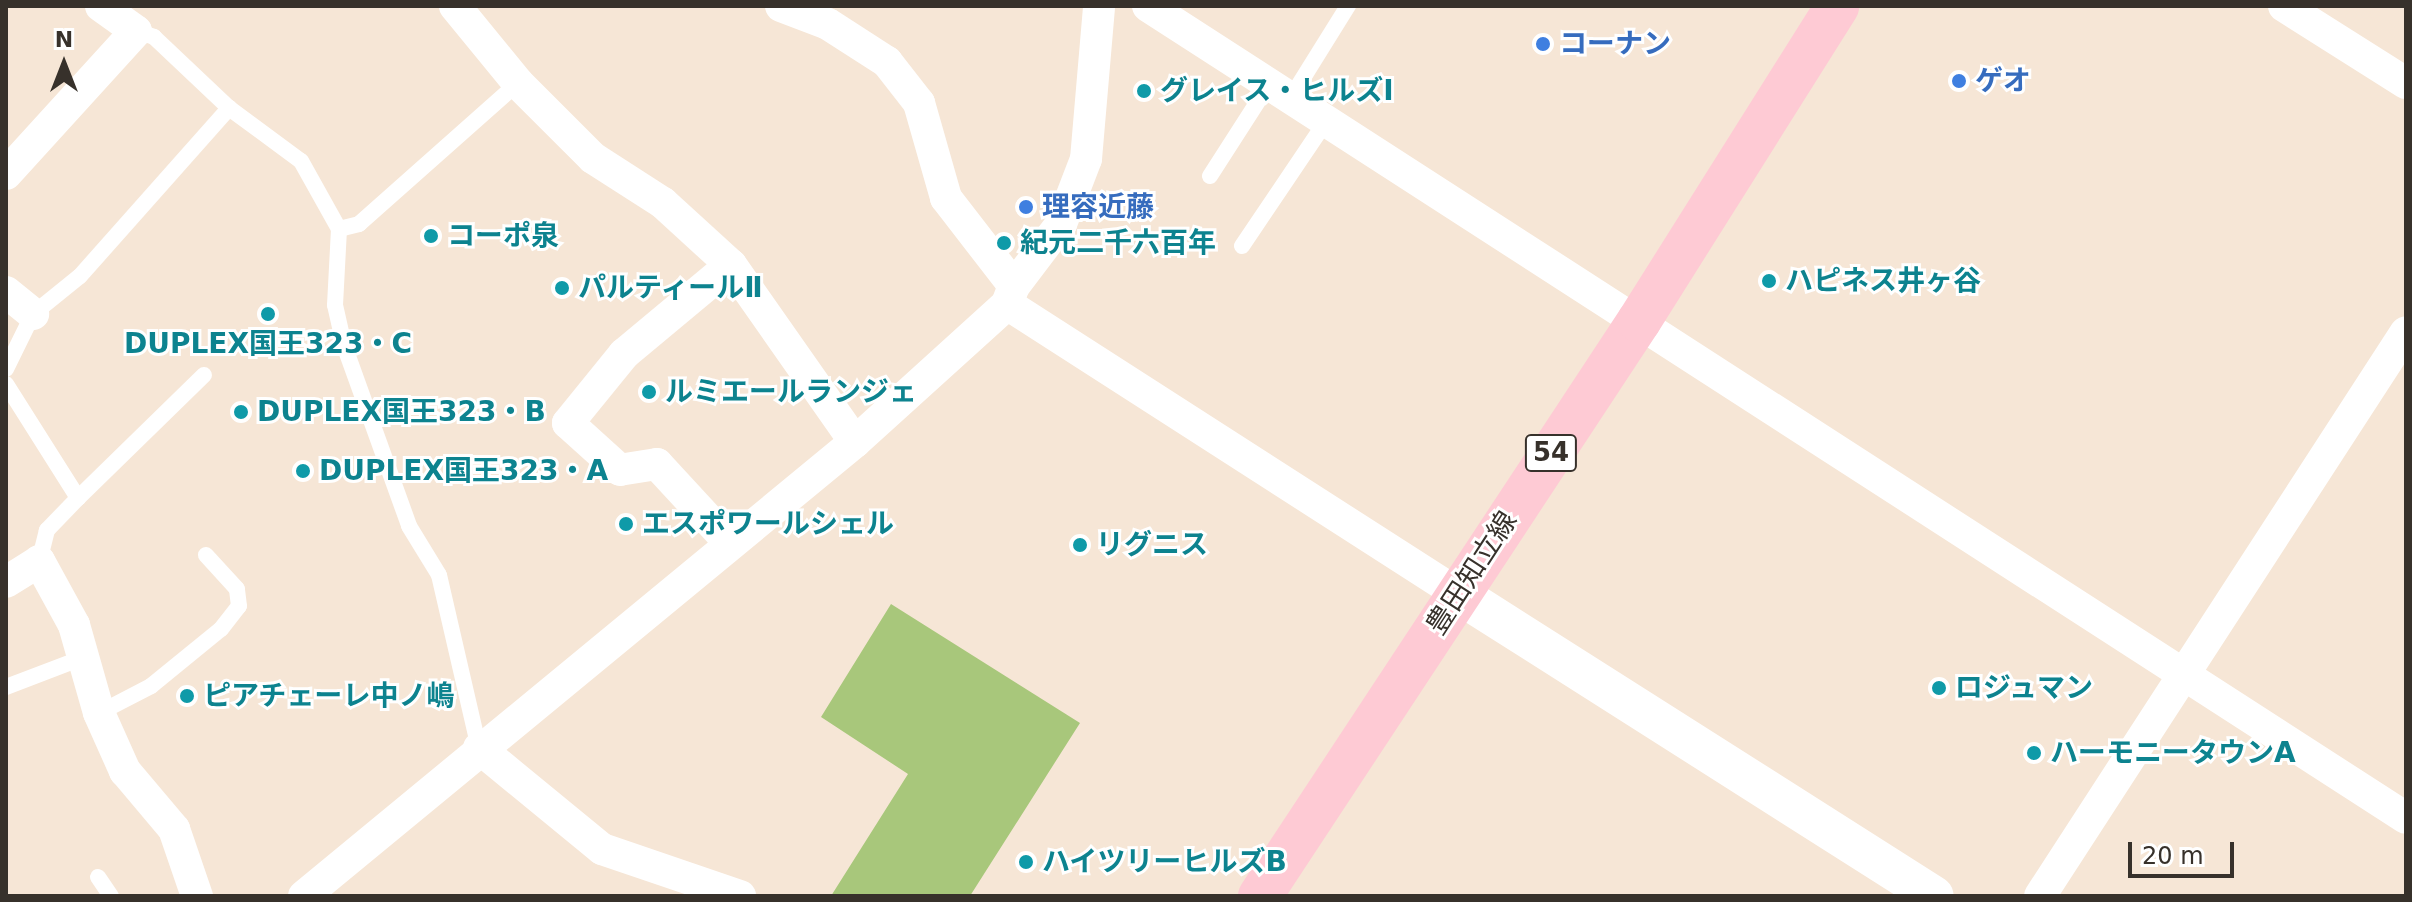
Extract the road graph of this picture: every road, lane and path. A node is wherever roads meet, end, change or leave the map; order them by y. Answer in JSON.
{"nodes":[{"id":1,"x":101,"y":6,"type":"edge"},
{"id":2,"x":455,"y":6,"type":"edge"},
{"id":3,"x":781,"y":6,"type":"edge"},
{"id":4,"x":1099,"y":6,"type":"edge"},
{"id":5,"x":1148,"y":6,"type":"edge"},
{"id":6,"x":1348,"y":6,"type":"edge"},
{"id":7,"x":1837,"y":6,"type":"edge"},
{"id":8,"x":2284,"y":6,"type":"edge"},
{"id":9,"x":136,"y":31,"type":"junction"},
{"id":10,"x":518,"y":83,"type":"junction"},
{"id":11,"x":2406,"y":83,"type":"edge"},
{"id":12,"x":1280,"y":92,"type":"junction"},
{"id":13,"x":229,"y":108,"type":"junction"},
{"id":14,"x":1325,"y":123,"type":"junction"},
{"id":15,"x":6,"y":174,"type":"edge"},
{"id":16,"x":1210,"y":176,"type":"dead end"},
{"id":17,"x":339,"y":229,"type":"junction"},
{"id":18,"x":1242,"y":246,"type":"dead end"},
{"id":19,"x":731,"y":265,"type":"junction"},
{"id":20,"x":6,"y":292,"type":"edge"},
{"id":21,"x":1010,"y":295,"type":"junction"},
{"id":22,"x":33,"y":314,"type":"junction"},
{"id":23,"x":1639,"y":321,"type":"junction"},
{"id":24,"x":2406,"y":332,"type":"edge"},
{"id":25,"x":6,"y":369,"type":"edge"},
{"id":26,"x":204,"y":375,"type":"dead end"},
{"id":27,"x":6,"y":384,"type":"edge"},
{"id":28,"x":855,"y":442,"type":"junction"},
{"id":29,"x":78,"y":498,"type":"junction"},
{"id":30,"x":729,"y":542,"type":"junction"},
{"id":31,"x":206,"y":555,"type":"dead end"},
{"id":32,"x":39,"y":561,"type":"junction"},
{"id":33,"x":6,"y":582,"type":"edge"},
{"id":34,"x":1460,"y":595,"type":"junction"},
{"id":35,"x":82,"y":658,"type":"junction"},
{"id":36,"x":2184,"y":676,"type":"junction"},
{"id":37,"x":6,"y":687,"type":"edge"},
{"id":38,"x":99,"y":713,"type":"junction"},
{"id":39,"x":479,"y":748,"type":"junction"},
{"id":40,"x":2406,"y":818,"type":"edge"},
{"id":41,"x":98,"y":877,"type":"dead end"},
{"id":42,"x":111,"y":896,"type":"edge"},
{"id":43,"x":197,"y":896,"type":"edge"},
{"id":44,"x":304,"y":896,"type":"edge"},
{"id":45,"x":740,"y":896,"type":"edge"},
{"id":46,"x":1260,"y":896,"type":"edge"},
{"id":47,"x":1934,"y":896,"type":"edge"},
{"id":48,"x":2040,"y":896,"type":"edge"}],
"edges":[{"from":1,"to":9,"type":"street"},
{"from":2,"to":10,"type":"street"},
{"from":3,"to":21,"type":"street"},
{"from":4,"to":21,"type":"street"},
{"from":5,"to":12,"type":"street"},
{"from":6,"to":12,"type":"lane"},
{"from":7,"to":23,"type":"main road","name":"豊田知立線","number":"54"},
{"from":8,"to":11,"type":"street"},
{"from":9,"to":13,"type":"lane"},
{"from":9,"to":15,"type":"street"},
{"from":10,"to":17,"type":"lane"},
{"from":10,"to":19,"type":"street"},
{"from":12,"to":14,"type":"street"},
{"from":12,"to":16,"type":"lane"},
{"from":13,"to":17,"type":"lane"},
{"from":13,"to":22,"type":"lane"},
{"from":14,"to":18,"type":"lane"},
{"from":14,"to":23,"type":"street"},
{"from":17,"to":39,"type":"lane"},
{"from":19,"to":28,"type":"street"},
{"from":19,"to":30,"type":"street"},
{"from":20,"to":22,"type":"street"},
{"from":21,"to":28,"type":"street"},
{"from":21,"to":34,"type":"street"},
{"from":22,"to":25,"type":"lane"},
{"from":23,"to":34,"type":"main road","name":"豊田知立線","number":"54"},
{"from":23,"to":36,"type":"street"},
{"from":24,"to":36,"type":"street"},
{"from":26,"to":29,"type":"lane"},
{"from":27,"to":29,"type":"lane"},
{"from":28,"to":30,"type":"street"},
{"from":29,"to":32,"type":"lane"},
{"from":30,"to":39,"type":"street"},
{"from":31,"to":38,"type":"lane"},
{"from":32,"to":33,"type":"street"},
{"from":32,"to":35,"type":"street"},
{"from":34,"to":46,"type":"main road","name":"豊田知立線","number":"54"},
{"from":34,"to":47,"type":"street"},
{"from":35,"to":37,"type":"lane"},
{"from":35,"to":38,"type":"street"},
{"from":36,"to":40,"type":"street"},
{"from":36,"to":48,"type":"street"},
{"from":38,"to":43,"type":"street"},
{"from":39,"to":44,"type":"street"},
{"from":39,"to":45,"type":"street"},
{"from":41,"to":42,"type":"lane"}]}
